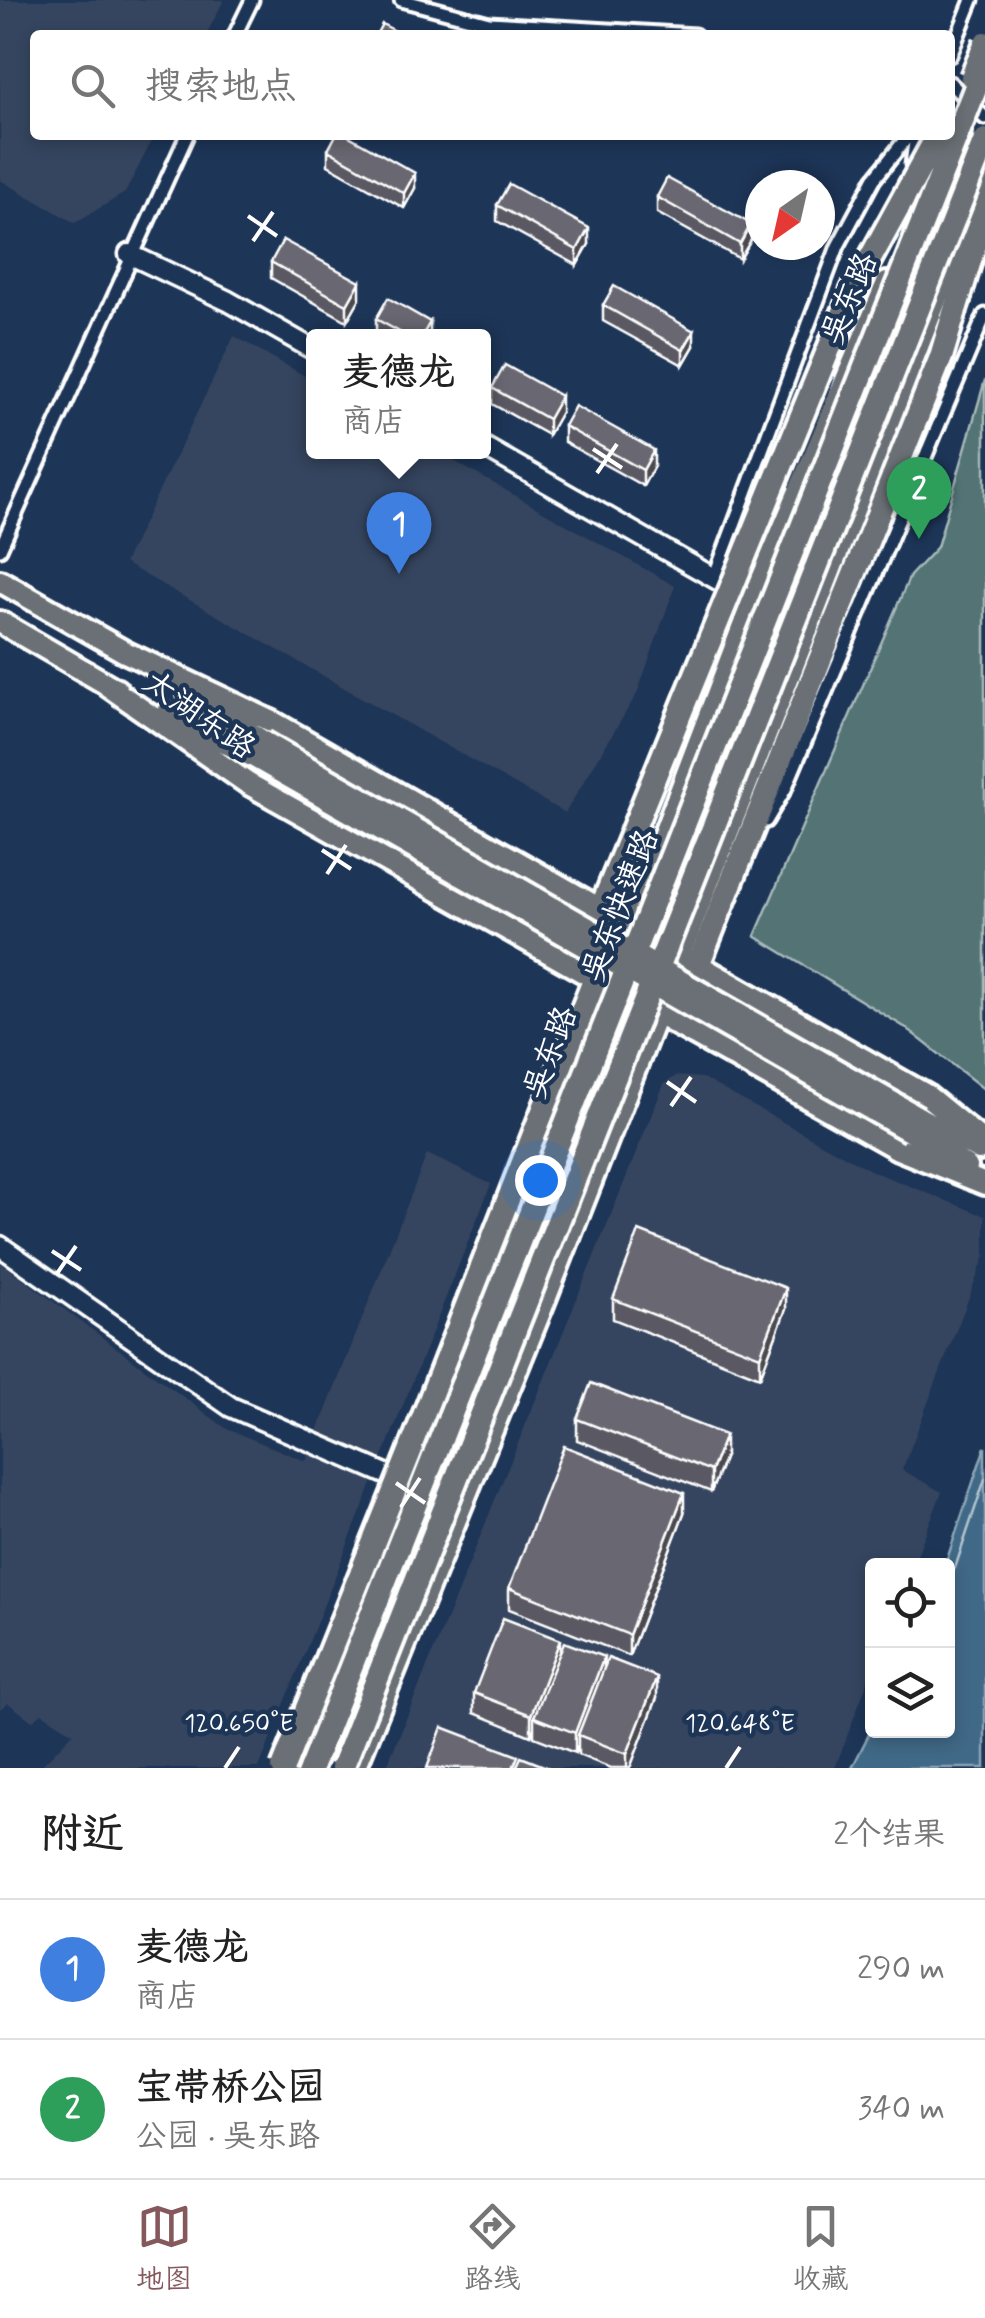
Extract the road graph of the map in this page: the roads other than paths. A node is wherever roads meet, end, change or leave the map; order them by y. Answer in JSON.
{"nodes":[{"id":1,"x":252,"y":0,"type":"edge"},
{"id":2,"x":400,"y":0,"type":"edge"},
{"id":3,"x":972,"y":0,"type":"edge"},
{"id":4,"x":237,"y":30,"type":"edge"},
{"id":5,"x":601,"y":30,"type":"edge"},
{"id":6,"x":955,"y":42,"type":"edge"},
{"id":7,"x":985,"y":42,"type":"edge"},
{"id":8,"x":985,"y":61,"type":"edge"},
{"id":9,"x":955,"y":88,"type":"edge"},
{"id":10,"x":955,"y":106,"type":"edge"},
{"id":11,"x":955,"y":118,"type":"edge"},
{"id":12,"x":985,"y":118,"type":"edge"},
{"id":13,"x":955,"y":137,"type":"edge"},
{"id":14,"x":185,"y":140,"type":"edge"},
{"id":15,"x":908,"y":140,"type":"edge"},
{"id":16,"x":913,"y":140,"type":"edge"},
{"id":17,"x":935,"y":140,"type":"edge"},
{"id":18,"x":946,"y":140,"type":"edge"},
{"id":19,"x":954,"y":140,"type":"edge"},
{"id":20,"x":985,"y":140,"type":"edge"},
{"id":21,"x":984,"y":176,"type":"edge"},
{"id":22,"x":985,"y":210,"type":"edge"},
{"id":23,"x":129,"y":254,"type":"junction"},
{"id":24,"x":985,"y":315,"type":"edge"},
{"id":25,"x":306,"y":345,"type":"edge"},
{"id":26,"x":491,"y":451,"type":"edge"},
{"id":27,"x":0,"y":548,"type":"edge"},
{"id":28,"x":714,"y":578,"type":"junction"},
{"id":29,"x":0,"y":581,"type":"edge"},
{"id":30,"x":752,"y":600,"type":"junction"},
{"id":31,"x":0,"y":622,"type":"edge"},
{"id":32,"x":125,"y":652,"type":"junction"},
{"id":33,"x":108,"y":686,"type":"junction"},
{"id":34,"x":259,"y":750,"type":"junction"},
{"id":35,"x":737,"y":866,"type":"junction"},
{"id":36,"x":601,"y":909,"type":"junction"},
{"id":37,"x":630,"y":926,"type":"junction"},
{"id":38,"x":689,"y":960,"type":"junction"},
{"id":39,"x":602,"y":982,"type":"junction"},
{"id":40,"x":657,"y":1014,"type":"junction"},
{"id":41,"x":985,"y":1143,"type":"edge"},
{"id":42,"x":985,"y":1154,"type":"edge"},
{"id":43,"x":985,"y":1181,"type":"edge"},
{"id":44,"x":0,"y":1246,"type":"edge"},
{"id":45,"x":409,"y":1486,"type":"junction"},
{"id":46,"x":460,"y":1506,"type":"junction"},
{"id":47,"x":283,"y":1768,"type":"edge"},
{"id":48,"x":296,"y":1768,"type":"edge"},
{"id":49,"x":311,"y":1768,"type":"edge"},
{"id":50,"x":342,"y":1768,"type":"edge"},
{"id":51,"x":355,"y":1768,"type":"edge"}],
"edges":[{"from":1,"to":4,"type":"street"},
{"from":2,"to":5,"type":"street"},
{"from":3,"to":6,"type":"street"},
{"from":7,"to":11,"type":"main road","name":"吴东路","bridge":true},
{"from":8,"to":10,"type":"highway","bridge":true},
{"from":8,"to":13,"type":"highway","name":"吴东快速路","bridge":true},
{"from":9,"to":12,"type":"street"},
{"from":14,"to":23,"type":"street"},
{"from":15,"to":28,"type":"street"},
{"from":16,"to":30,"type":"street"},
{"from":17,"to":36,"type":"highway","bridge":true},
{"from":18,"to":30,"type":"main road","name":"吴东路","bridge":true},
{"from":19,"to":49,"type":"highway","name":"吴东快速路","bridge":true},
{"from":20,"to":50,"type":"highway","name":"吴东快速路","bridge":true},
{"from":21,"to":38,"type":"main road"},
{"from":22,"to":35,"type":"highway"},
{"from":23,"to":25,"type":"street"},
{"from":23,"to":27,"type":"street"},
{"from":24,"to":35,"type":"street"},
{"from":26,"to":28,"type":"street"},
{"from":28,"to":30,"type":"street"},
{"from":29,"to":32,"type":"main road"},
{"from":30,"to":37,"type":"main road","name":"吴东路"},
{"from":31,"to":33,"type":"main road"},
{"from":32,"to":34,"type":"main road","name":"太湖东路"},
{"from":32,"to":36,"type":"main road","name":"太湖东路"},
{"from":33,"to":34,"type":"main road","name":"太湖东路"},
{"from":33,"to":39,"type":"main road","name":"太湖东路"},
{"from":34,"to":42,"type":"main road","name":"太湖东路","bridge":true},
{"from":34,"to":43,"type":"main road","name":"太湖东路","bridge":true},
{"from":35,"to":38,"type":"highway"},
{"from":36,"to":37,"type":"main road","name":"太湖东路"},
{"from":36,"to":39,"type":"highway"},
{"from":37,"to":38,"type":"main road","name":"太湖东路"},
{"from":37,"to":39,"type":"main road","name":"吴东路"},
{"from":38,"to":40,"type":"highway"},
{"from":38,"to":41,"type":"main road","name":"太湖东路"},
{"from":39,"to":40,"type":"main road","name":"太湖东路"},
{"from":39,"to":45,"type":"main road","name":"吴东路"},
{"from":39,"to":47,"type":"highway","bridge":true},
{"from":40,"to":43,"type":"main road","name":"太湖东路"},
{"from":40,"to":46,"type":"main road"},
{"from":44,"to":45,"type":"street"},
{"from":45,"to":46,"type":"street"},
{"from":45,"to":48,"type":"main road","name":"吴东路"},
{"from":46,"to":51,"type":"main road"}]}
